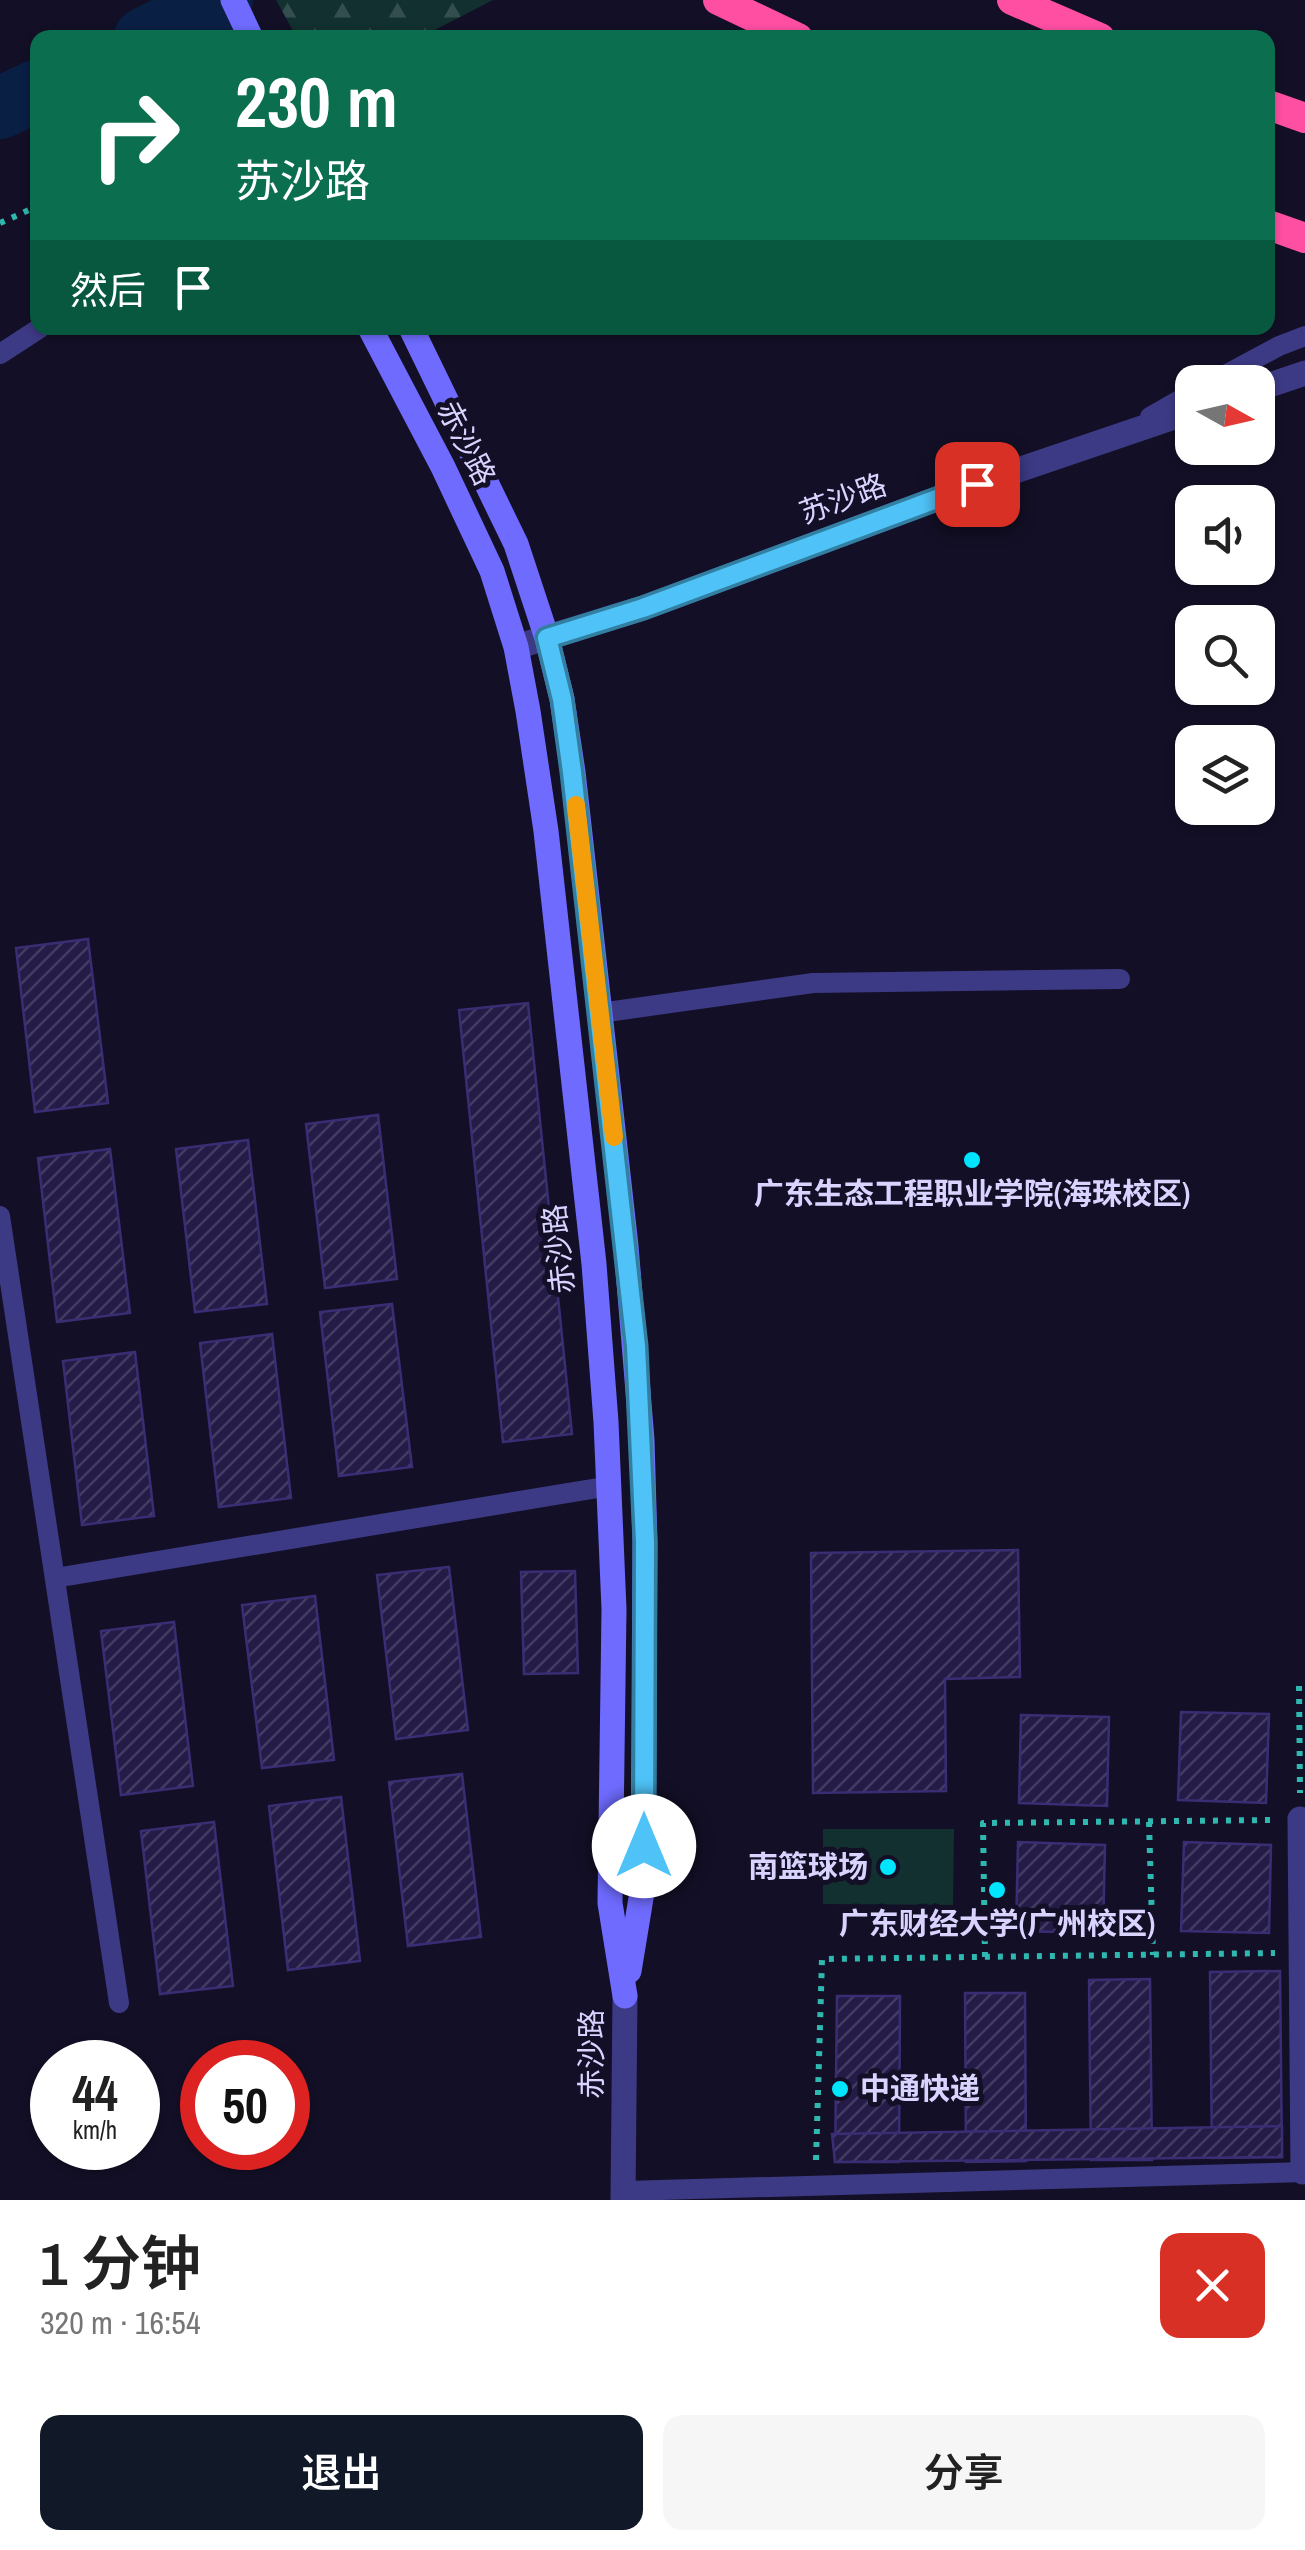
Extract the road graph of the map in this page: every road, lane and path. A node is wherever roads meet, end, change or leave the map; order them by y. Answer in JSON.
{"nodes":[{"id":1,"x":232,"y":0,"type":"edge"},
{"id":2,"x":718,"y":0,"type":"edge"},
{"id":3,"x":1012,"y":0,"type":"edge"},
{"id":4,"x":247,"y":30,"type":"edge"},
{"id":5,"x":781,"y":30,"type":"edge"},
{"id":6,"x":1081,"y":30,"type":"edge"},
{"id":7,"x":1275,"y":107,"type":"edge"},
{"id":8,"x":1305,"y":118,"type":"edge"},
{"id":9,"x":30,"y":209,"type":"edge"},
{"id":10,"x":0,"y":222,"type":"edge"},
{"id":11,"x":1275,"y":227,"type":"edge"},
{"id":12,"x":1305,"y":238,"type":"edge"},
{"id":13,"x":30,"y":334,"type":"edge"},
{"id":14,"x":374,"y":335,"type":"edge"},
{"id":15,"x":414,"y":335,"type":"edge"},
{"id":16,"x":1305,"y":336,"type":"edge"},
{"id":17,"x":0,"y":354,"type":"edge"},
{"id":18,"x":1244,"y":365,"type":"edge"},
{"id":19,"x":1305,"y":373,"type":"edge"},
{"id":20,"x":1275,"y":383,"type":"edge"},
{"id":21,"x":1175,"y":403,"type":"edge"},
{"id":22,"x":1175,"y":417,"type":"edge"},
{"id":23,"x":1109,"y":440,"type":"junction"},
{"id":24,"x":547,"y":638,"type":"junction"},
{"id":25,"x":516,"y":647,"type":"junction"},
{"id":26,"x":1120,"y":979,"type":"dead end"},
{"id":27,"x":600,"y":1013,"type":"junction"},
{"id":28,"x":0,"y":1216,"type":"edge"},
{"id":29,"x":610,"y":1486,"type":"junction"},
{"id":30,"x":55,"y":1578,"type":"junction"},
{"id":31,"x":1299,"y":1686,"type":"dead end"},
{"id":32,"x":1300,"y":1819,"type":"junction"},
{"id":33,"x":1150,"y":1822,"type":"junction"},
{"id":34,"x":1301,"y":1953,"type":"junction"},
{"id":35,"x":1153,"y":1954,"type":"junction"},
{"id":36,"x":984,"y":1957,"type":"junction"},
{"id":37,"x":625,"y":1996,"type":"junction"},
{"id":38,"x":119,"y":2003,"type":"dead end"},
{"id":39,"x":1304,"y":2172,"type":"edge"},
{"id":40,"x":815,"y":2185,"type":"junction"},
{"id":41,"x":624,"y":2195,"type":"edge"}],
"edges":[{"from":1,"to":4,"type":"main road"},
{"from":2,"to":5,"type":"highway"},
{"from":3,"to":6,"type":"highway"},
{"from":7,"to":8,"type":"highway"},
{"from":9,"to":10,"type":"path"},
{"from":11,"to":12,"type":"highway"},
{"from":13,"to":17,"type":"lane"},
{"from":14,"to":25,"type":"main road","name":"赤沙路"},
{"from":15,"to":24,"type":"main road"},
{"from":16,"to":18,"type":"lane"},
{"from":19,"to":20,"type":"street"},
{"from":21,"to":23,"type":"lane"},
{"from":22,"to":23,"type":"street","name":"苏沙路"},
{"from":23,"to":24,"type":"street","name":"苏沙路"},
{"from":24,"to":25,"type":"street","name":"苏沙路"},
{"from":24,"to":27,"type":"main road"},
{"from":25,"to":29,"type":"main road","name":"赤沙路"},
{"from":26,"to":27,"type":"lane"},
{"from":27,"to":37,"type":"main road"},
{"from":28,"to":30,"type":"lane"},
{"from":29,"to":30,"type":"lane"},
{"from":29,"to":37,"type":"main road","name":"赤沙路"},
{"from":30,"to":38,"type":"lane"},
{"from":31,"to":32,"type":"path"},
{"from":32,"to":33,"type":"path"},
{"from":32,"to":34,"type":"street"},
{"from":33,"to":35,"type":"path"},
{"from":33,"to":36,"type":"path"},
{"from":34,"to":35,"type":"path"},
{"from":34,"to":39,"type":"street"},
{"from":35,"to":36,"type":"path"},
{"from":36,"to":40,"type":"path"},
{"from":37,"to":41,"type":"street","name":"赤沙路"},
{"from":39,"to":40,"type":"lane"},
{"from":40,"to":41,"type":"lane"}]}
